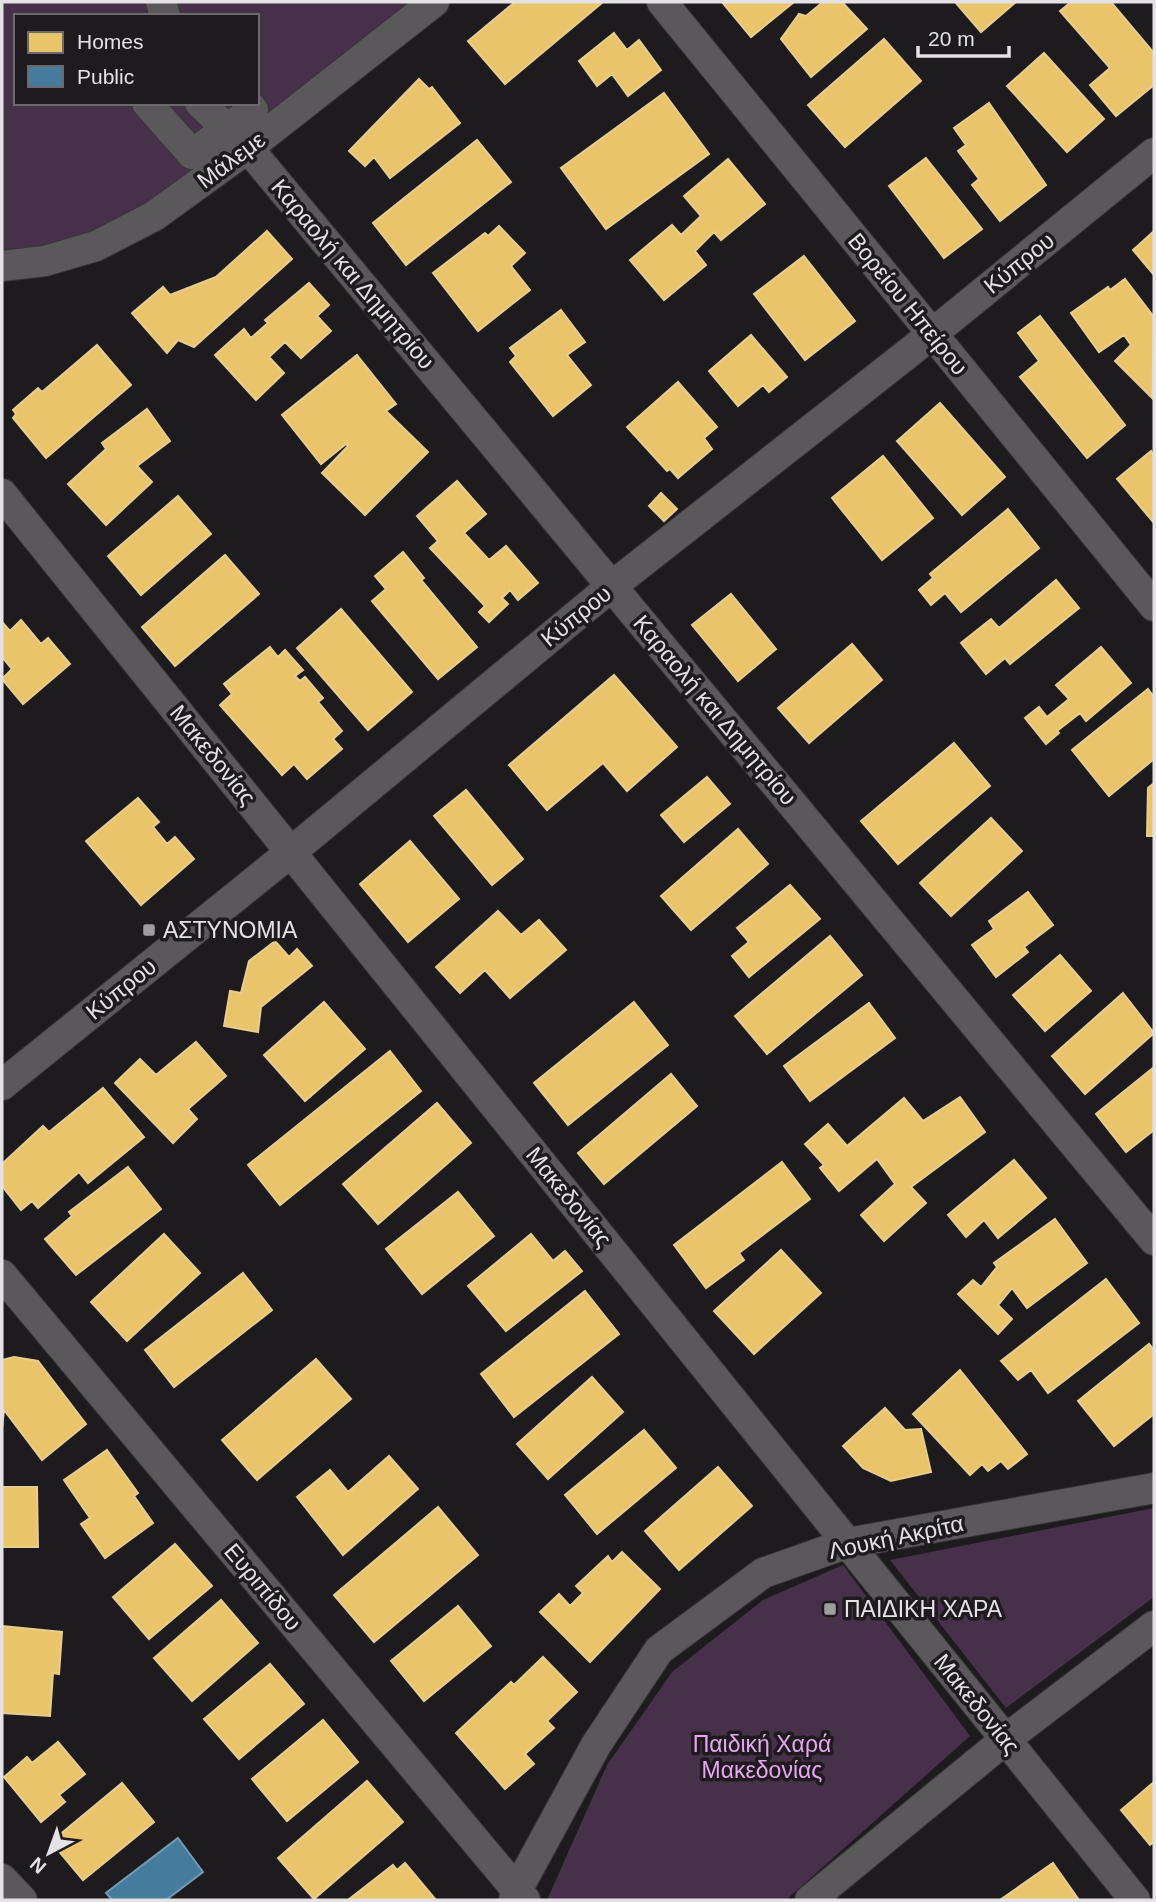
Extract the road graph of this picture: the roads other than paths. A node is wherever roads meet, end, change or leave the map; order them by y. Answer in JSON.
{"nodes":[{"id":1,"x":434,"y":2,"type":"edge"},
{"id":2,"x":662,"y":2,"type":"edge"},
{"id":3,"x":149,"y":105,"type":"edge"},
{"id":4,"x":202,"y":105,"type":"edge"},
{"id":5,"x":249,"y":105,"type":"edge"},
{"id":6,"x":238,"y":139,"type":"junction"},
{"id":7,"x":1154,"y":153,"type":"edge"},
{"id":8,"x":2,"y":266,"type":"edge"},
{"id":9,"x":933,"y":334,"type":"junction"},
{"id":10,"x":2,"y":494,"type":"edge"},
{"id":11,"x":612,"y":586,"type":"junction"},
{"id":12,"x":1154,"y":606,"type":"edge"},
{"id":13,"x":291,"y":852,"type":"junction"},
{"id":14,"x":2,"y":1085,"type":"edge"},
{"id":15,"x":1154,"y":1240,"type":"edge"},
{"id":16,"x":2,"y":1275,"type":"edge"},
{"id":17,"x":1154,"y":1488,"type":"edge"},
{"id":18,"x":848,"y":1543,"type":"junction"},
{"id":19,"x":1154,"y":1626,"type":"edge"},
{"id":20,"x":1006,"y":1739,"type":"junction"},
{"id":21,"x":2,"y":1879,"type":"edge"},
{"id":22,"x":519,"y":1897,"type":"edge"},
{"id":23,"x":22,"y":1900,"type":"edge"},
{"id":24,"x":810,"y":1900,"type":"edge"},
{"id":25,"x":1135,"y":1900,"type":"edge"}],
"edges":[{"from":1,"to":6,"type":"street","name":"Μάλεμε"},
{"from":2,"to":9,"type":"street","name":"Βορείου Ηπείρου"},
{"from":3,"to":6,"type":"street"},
{"from":4,"to":6,"type":"street","name":"Καραολή και Δημητρίου"},
{"from":5,"to":6,"type":"street"},
{"from":6,"to":8,"type":"street","name":"Μάλεμε"},
{"from":6,"to":11,"type":"street","name":"Καραολή και Δημητρίου"},
{"from":7,"to":9,"type":"street","name":"Κύπρου"},
{"from":9,"to":11,"type":"street","name":"Κύπρου"},
{"from":9,"to":12,"type":"street","name":"Βορείου Ηπείρου"},
{"from":10,"to":13,"type":"street","name":"Μακεδονίας"},
{"from":11,"to":13,"type":"street","name":"Κύπρου"},
{"from":11,"to":15,"type":"street","name":"Καραολή και Δημητρίου"},
{"from":13,"to":14,"type":"street","name":"Κύπρου"},
{"from":13,"to":18,"type":"street","name":"Μακεδονίας"},
{"from":16,"to":22,"type":"street","name":"Ευριπίδου"},
{"from":17,"to":18,"type":"street","name":"Λουκή Ακρίτα"},
{"from":18,"to":20,"type":"street","name":"Μακεδονίας"},
{"from":18,"to":22,"type":"street","name":"Λουκή Ακρίτα"},
{"from":19,"to":20,"type":"street"},
{"from":20,"to":24,"type":"street"},
{"from":20,"to":25,"type":"street","name":"Μακεδονίας"},
{"from":21,"to":23,"type":"street"}]}
